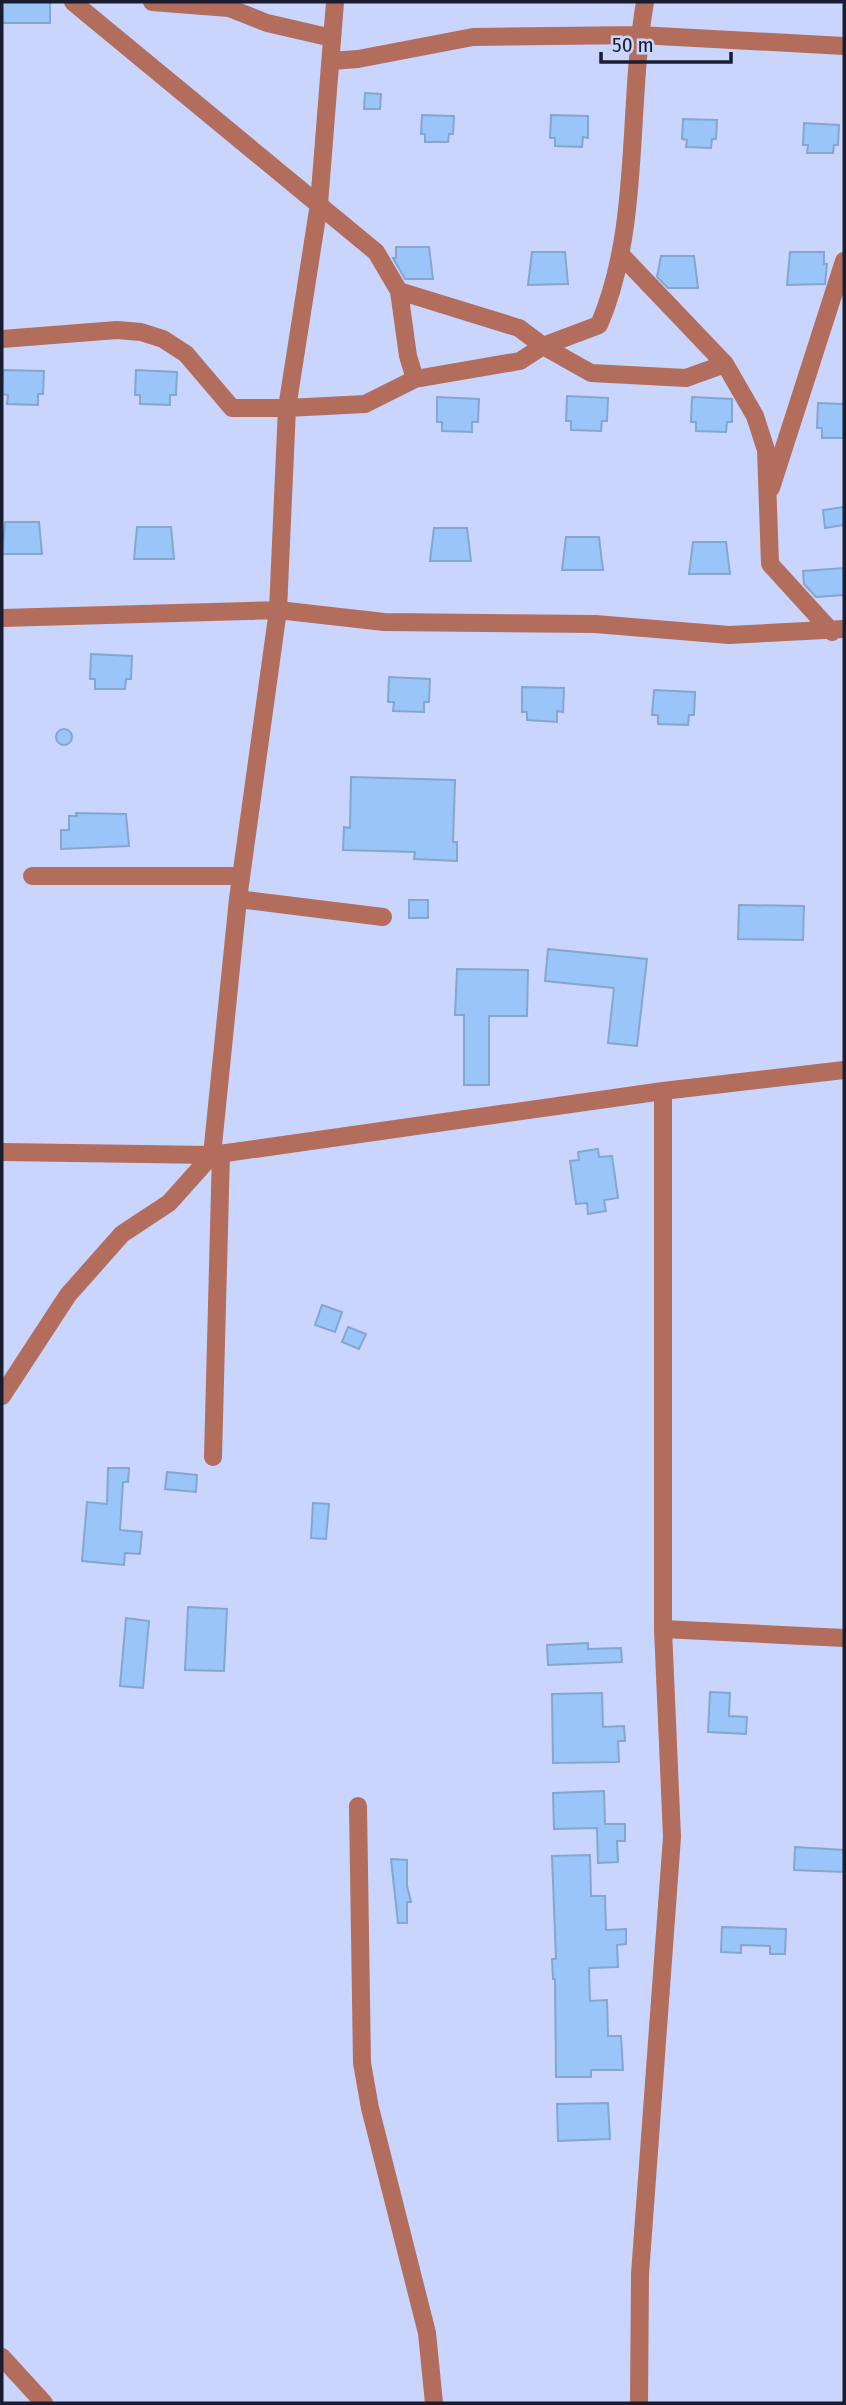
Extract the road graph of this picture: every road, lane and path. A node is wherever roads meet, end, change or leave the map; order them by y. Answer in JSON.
{"nodes":[{"id":1,"x":74,"y":2,"type":"edge"},
{"id":2,"x":152,"y":2,"type":"edge"},
{"id":3,"x":335,"y":2,"type":"edge"},
{"id":4,"x":645,"y":2,"type":"edge"},
{"id":5,"x":639,"y":35,"type":"junction"},
{"id":6,"x":332,"y":38,"type":"junction"},
{"id":7,"x":844,"y":46,"type":"edge"},
{"id":8,"x":331,"y":61,"type":"junction"},
{"id":9,"x":319,"y":204,"type":"junction"},
{"id":10,"x":622,"y":256,"type":"junction"},
{"id":11,"x":844,"y":261,"type":"edge"},
{"id":12,"x":399,"y":291,"type":"junction"},
{"id":13,"x":4,"y":336,"type":"edge"},
{"id":14,"x":543,"y":346,"type":"junction"},
{"id":15,"x":725,"y":364,"type":"junction"},
{"id":16,"x":415,"y":379,"type":"junction"},
{"id":17,"x":287,"y":408,"type":"junction"},
{"id":18,"x":766,"y":504,"type":"junction"},
{"id":19,"x":278,"y":610,"type":"junction"},
{"id":20,"x":2,"y":618,"type":"edge"},
{"id":21,"x":826,"y":629,"type":"junction"},
{"id":22,"x":844,"y":629,"type":"edge"},
{"id":23,"x":844,"y":640,"type":"edge"},
{"id":24,"x":32,"y":876,"type":"dead end"},
{"id":25,"x":241,"y":876,"type":"junction"},
{"id":26,"x":238,"y":899,"type":"junction"},
{"id":27,"x":383,"y":917,"type":"dead end"},
{"id":28,"x":844,"y":1070,"type":"edge"},
{"id":29,"x":663,"y":1091,"type":"junction"},
{"id":30,"x":2,"y":1152,"type":"edge"},
{"id":31,"x":217,"y":1154,"type":"junction"},
{"id":32,"x":2,"y":1396,"type":"edge"},
{"id":33,"x":213,"y":1457,"type":"dead end"},
{"id":34,"x":663,"y":1629,"type":"junction"},
{"id":35,"x":844,"y":1638,"type":"edge"},
{"id":36,"x":358,"y":1806,"type":"dead end"},
{"id":37,"x":2,"y":2357,"type":"edge"},
{"id":38,"x":44,"y":2403,"type":"edge"},
{"id":39,"x":434,"y":2403,"type":"edge"},
{"id":40,"x":639,"y":2403,"type":"edge"}],
"edges":[{"from":1,"to":9,"type":"street"},
{"from":2,"to":6,"type":"street"},
{"from":3,"to":6,"type":"street"},
{"from":4,"to":5,"type":"street"},
{"from":5,"to":7,"type":"street"},
{"from":5,"to":8,"type":"street"},
{"from":5,"to":10,"type":"street"},
{"from":6,"to":8,"type":"street"},
{"from":8,"to":9,"type":"street"},
{"from":9,"to":12,"type":"street"},
{"from":9,"to":17,"type":"street"},
{"from":10,"to":14,"type":"street"},
{"from":10,"to":15,"type":"street"},
{"from":11,"to":18,"type":"street"},
{"from":12,"to":14,"type":"street"},
{"from":12,"to":16,"type":"street"},
{"from":13,"to":17,"type":"street"},
{"from":14,"to":15,"type":"street"},
{"from":14,"to":16,"type":"street"},
{"from":15,"to":18,"type":"street"},
{"from":16,"to":17,"type":"street"},
{"from":17,"to":19,"type":"street"},
{"from":18,"to":21,"type":"street"},
{"from":19,"to":20,"type":"street"},
{"from":19,"to":21,"type":"street"},
{"from":19,"to":25,"type":"street"},
{"from":21,"to":22,"type":"street"},
{"from":21,"to":23,"type":"street"},
{"from":24,"to":25,"type":"street"},
{"from":25,"to":26,"type":"street"},
{"from":26,"to":27,"type":"street"},
{"from":26,"to":31,"type":"street"},
{"from":28,"to":29,"type":"street"},
{"from":29,"to":31,"type":"street"},
{"from":29,"to":34,"type":"street"},
{"from":30,"to":31,"type":"street"},
{"from":31,"to":32,"type":"street"},
{"from":31,"to":33,"type":"street"},
{"from":34,"to":35,"type":"street"},
{"from":34,"to":40,"type":"street"},
{"from":36,"to":39,"type":"street"},
{"from":37,"to":38,"type":"street"}]}
